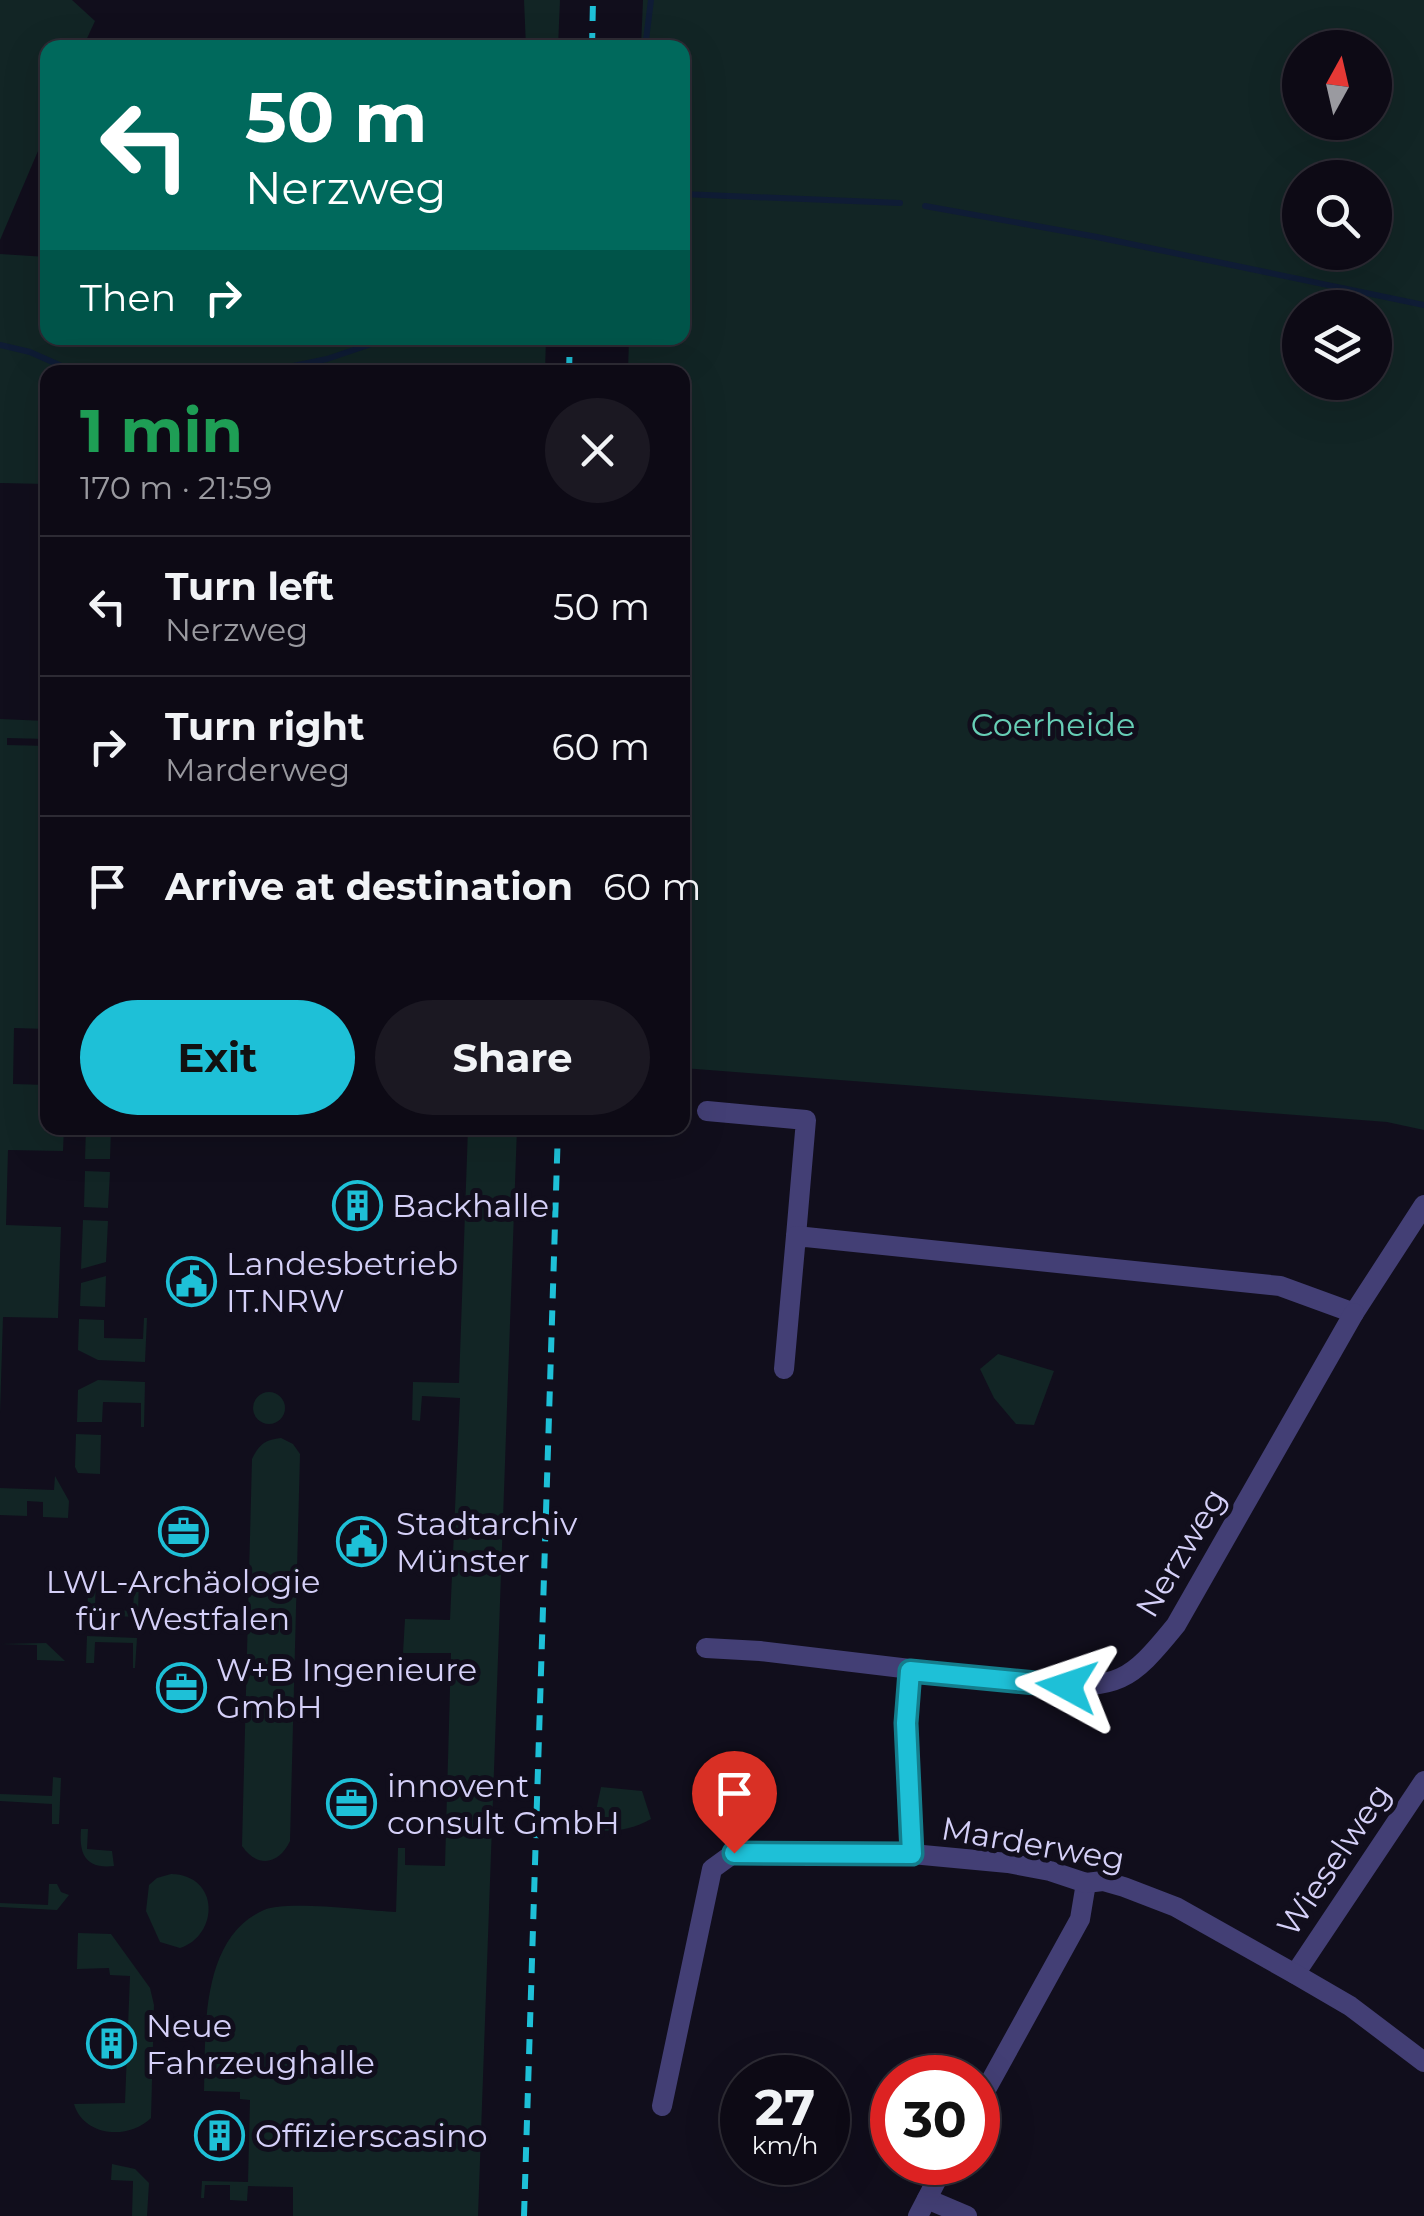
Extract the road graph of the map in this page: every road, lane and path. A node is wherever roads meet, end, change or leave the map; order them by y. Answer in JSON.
{"nodes":[{"id":1,"x":708,"y":1111,"type":"dead end"},
{"id":2,"x":1424,"y":1205,"type":"edge"},
{"id":3,"x":796,"y":1236,"type":"junction"},
{"id":4,"x":1354,"y":1313,"type":"junction"},
{"id":5,"x":784,"y":1370,"type":"dead end"},
{"id":6,"x":706,"y":1648,"type":"dead end"},
{"id":7,"x":910,"y":1671,"type":"junction"},
{"id":8,"x":1424,"y":1780,"type":"edge"},
{"id":9,"x":912,"y":1854,"type":"junction"},
{"id":10,"x":1086,"y":1884,"type":"junction"},
{"id":11,"x":1295,"y":1974,"type":"junction"},
{"id":12,"x":1424,"y":2062,"type":"edge"},
{"id":13,"x":1000,"y":2064,"type":"edge"},
{"id":14,"x":662,"y":2106,"type":"dead end"},
{"id":15,"x":934,"y":2185,"type":"edge"},
{"id":16,"x":922,"y":2208,"type":"edge"},
{"id":17,"x":966,"y":2216,"type":"edge"}],
"edges":[{"from":1,"to":3,"type":"street"},
{"from":2,"to":4,"type":"street","name":"Nerzweg"},
{"from":3,"to":4,"type":"street"},
{"from":3,"to":5,"type":"street"},
{"from":4,"to":7,"type":"street","name":"Nerzweg"},
{"from":6,"to":7,"type":"street","name":"Nerzweg"},
{"from":7,"to":9,"type":"street"},
{"from":8,"to":11,"type":"street","name":"Wieselweg"},
{"from":9,"to":10,"type":"street","name":"Marderweg"},
{"from":9,"to":14,"type":"street","name":"Marderweg"},
{"from":10,"to":11,"type":"street","name":"Marderweg"},
{"from":10,"to":13,"type":"street"},
{"from":11,"to":12,"type":"street","name":"Marderweg"},
{"from":15,"to":16,"type":"street"},
{"from":16,"to":17,"type":"street"}]}
